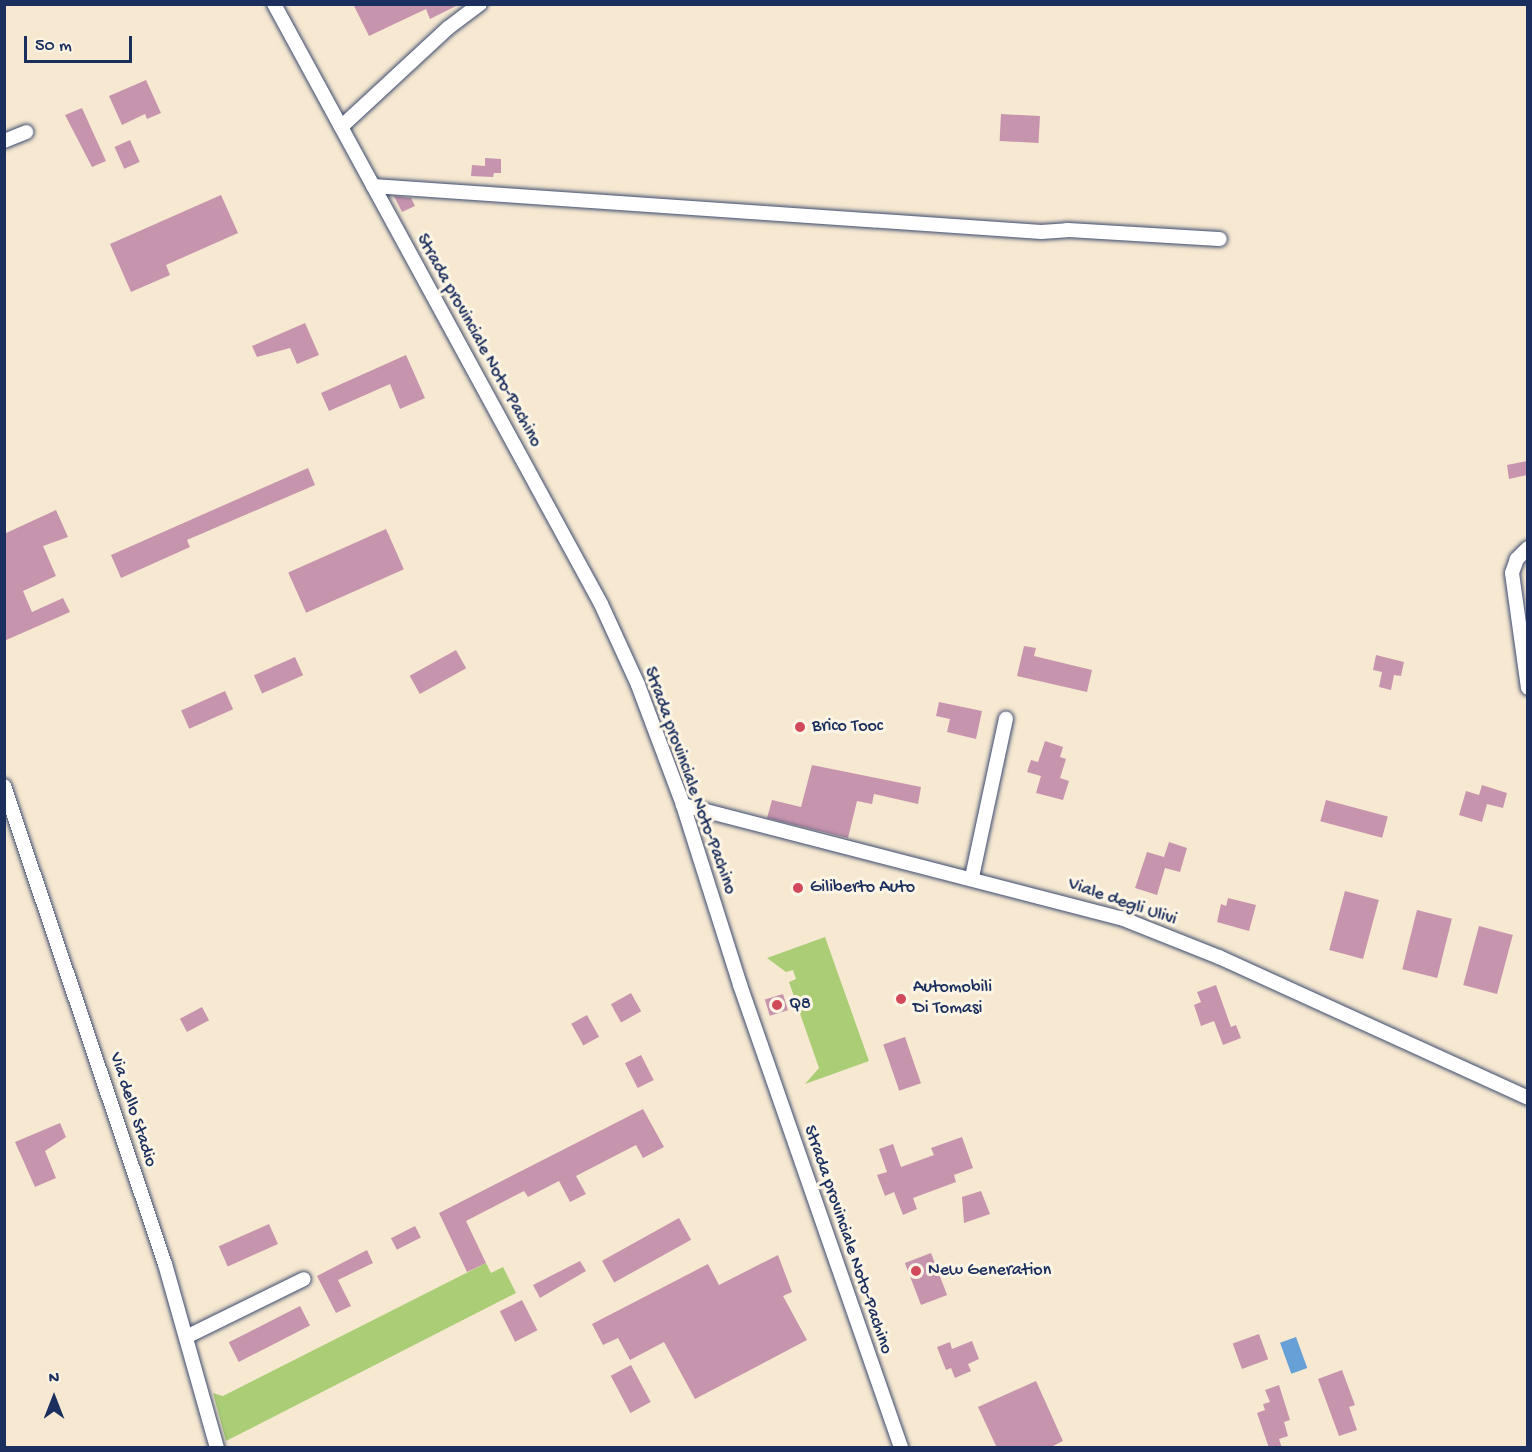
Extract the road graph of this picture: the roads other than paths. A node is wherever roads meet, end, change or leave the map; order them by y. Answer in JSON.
{"nodes":[{"id":1,"x":274,"y":4,"type":"edge"},
{"id":2,"x":480,"y":4,"type":"edge"},
{"id":3,"x":341,"y":127,"type":"junction"},
{"id":4,"x":26,"y":132,"type":"dead end"},
{"id":5,"x":4,"y":141,"type":"edge"},
{"id":6,"x":373,"y":186,"type":"junction"},
{"id":7,"x":1220,"y":239,"type":"dead end"},
{"id":8,"x":1527,"y":548,"type":"edge"},
{"id":9,"x":1527,"y":688,"type":"edge"},
{"id":10,"x":1006,"y":719,"type":"dead end"},
{"id":11,"x":4,"y":786,"type":"edge"},
{"id":12,"x":683,"y":806,"type":"junction"},
{"id":13,"x":972,"y":877,"type":"junction"},
{"id":14,"x":1527,"y":1098,"type":"edge"},
{"id":15,"x":304,"y":1279,"type":"dead end"},
{"id":16,"x":186,"y":1337,"type":"junction"},
{"id":17,"x":218,"y":1448,"type":"edge"},
{"id":18,"x":901,"y":1448,"type":"edge"}],
"edges":[{"from":1,"to":3,"type":"street","name":"Strada provinciale Noto-Pachino"},
{"from":2,"to":3,"type":"street"},
{"from":3,"to":6,"type":"street","name":"Strada provinciale Noto-Pachino"},
{"from":4,"to":5,"type":"street"},
{"from":6,"to":7,"type":"street"},
{"from":6,"to":12,"type":"street","name":"Strada provinciale Noto-Pachino"},
{"from":8,"to":9,"type":"street"},
{"from":10,"to":13,"type":"street"},
{"from":11,"to":16,"type":"street","name":"Via dello Stadio"},
{"from":12,"to":13,"type":"street","name":"Viale degli Ulivi"},
{"from":12,"to":18,"type":"street","name":"Strada provinciale Noto-Pachino"},
{"from":13,"to":14,"type":"street","name":"Viale degli Ulivi"},
{"from":15,"to":16,"type":"street"},
{"from":16,"to":17,"type":"street","name":"Via dello Stadio"}]}
